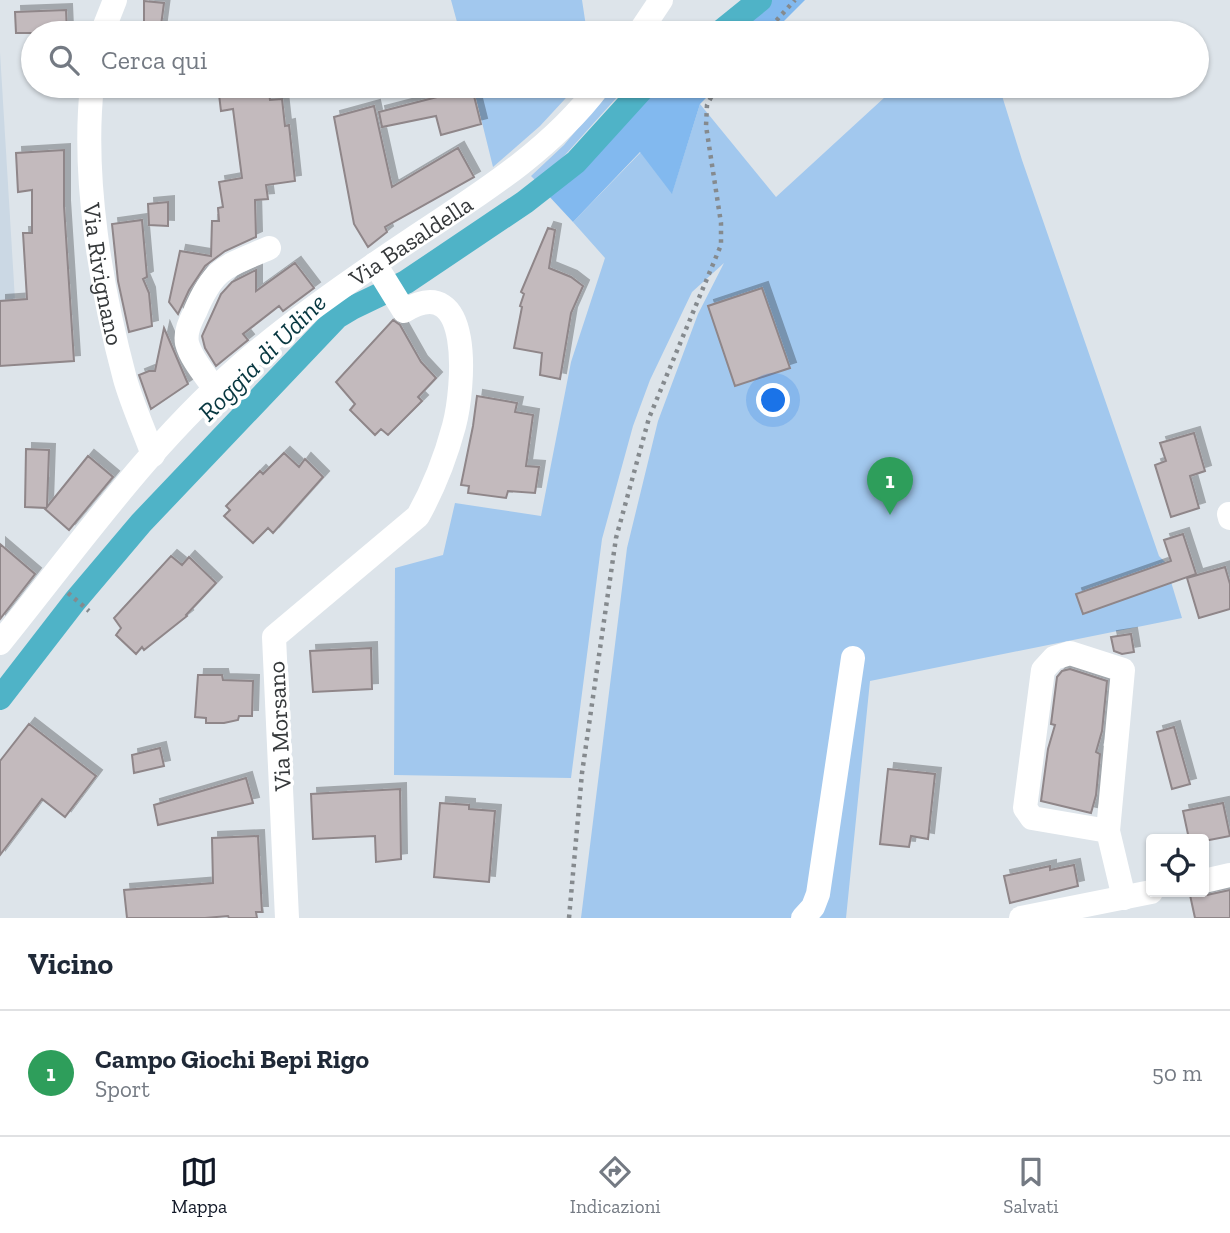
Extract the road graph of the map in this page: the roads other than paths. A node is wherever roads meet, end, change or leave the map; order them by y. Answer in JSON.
{"nodes":[{"id":1,"x":115,"y":0,"type":"edge"},
{"id":2,"x":661,"y":0,"type":"edge"},
{"id":3,"x":107,"y":21,"type":"edge"},
{"id":4,"x":647,"y":21,"type":"edge"},
{"id":5,"x":92,"y":98,"type":"edge"},
{"id":6,"x":590,"y":98,"type":"edge"},
{"id":7,"x":269,"y":248,"type":"dead end"},
{"id":8,"x":380,"y":272,"type":"junction"},
{"id":9,"x":215,"y":390,"type":"junction"},
{"id":10,"x":153,"y":455,"type":"junction"},
{"id":11,"x":0,"y":643,"type":"edge"},
{"id":12,"x":853,"y":658,"type":"dead end"},
{"id":13,"x":1108,"y":831,"type":"junction"},
{"id":14,"x":1230,"y":875,"type":"edge"},
{"id":15,"x":1209,"y":880,"type":"edge"},
{"id":16,"x":1146,"y":893,"type":"edge"},
{"id":17,"x":1124,"y":898,"type":"junction"},
{"id":18,"x":287,"y":918,"type":"edge"},
{"id":19,"x":803,"y":918,"type":"edge"},
{"id":20,"x":1021,"y":918,"type":"edge"}],
"edges":[{"from":1,"to":3,"type":"street"},
{"from":2,"to":4,"type":"street"},
{"from":5,"to":10,"type":"street","name":"Via Rivignano"},
{"from":6,"to":8,"type":"street","name":"Via Basaldella"},
{"from":7,"to":9,"type":"street"},
{"from":8,"to":9,"type":"street","name":"Via Basaldella"},
{"from":8,"to":18,"type":"street","name":"Via Morsano"},
{"from":9,"to":10,"type":"street","name":"Via Basaldella"},
{"from":10,"to":11,"type":"street","name":"Via Basaldella"},
{"from":12,"to":19,"type":"street"},
{"from":13,"to":13,"type":"street"},
{"from":13,"to":17,"type":"street"},
{"from":14,"to":15,"type":"street"},
{"from":16,"to":17,"type":"street"},
{"from":17,"to":20,"type":"street"}]}
